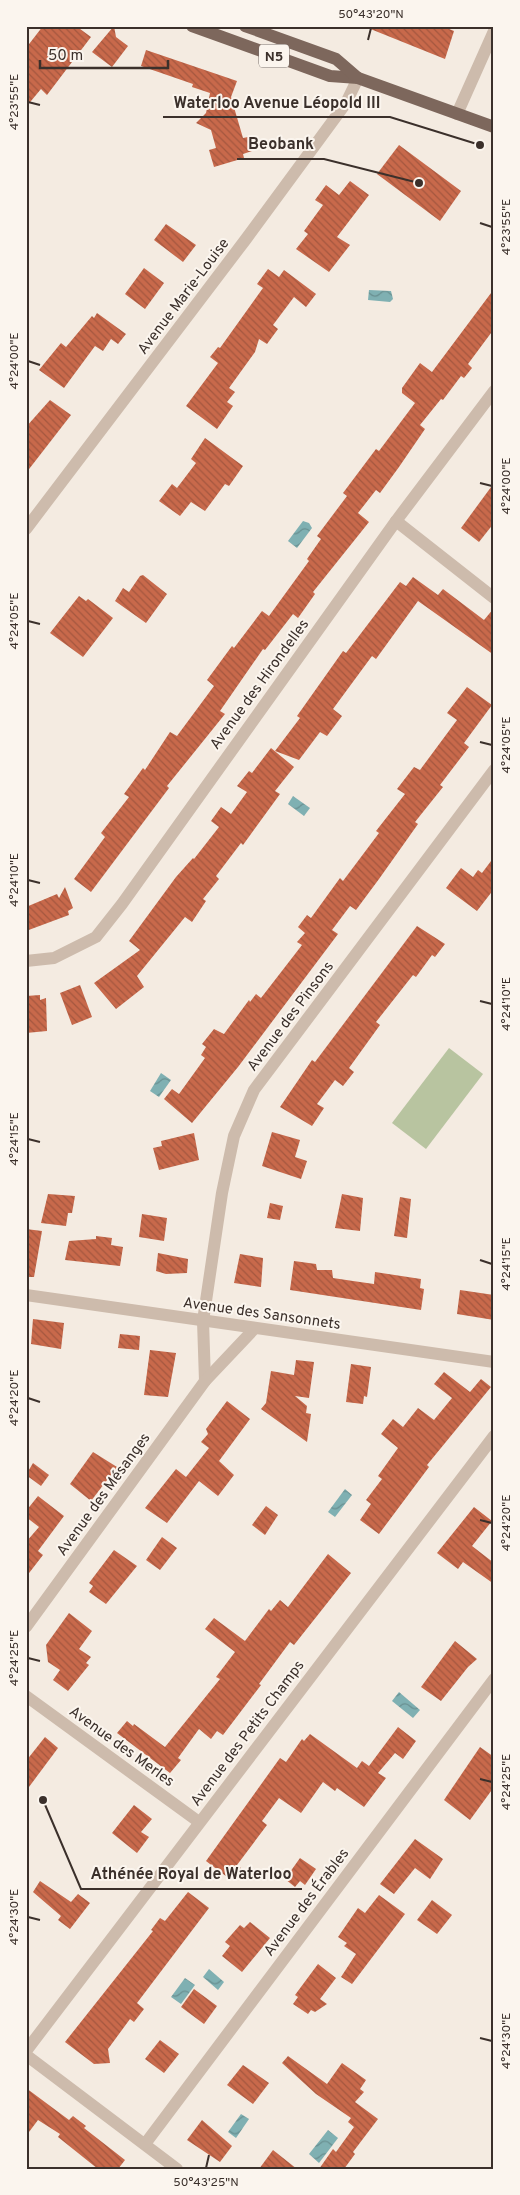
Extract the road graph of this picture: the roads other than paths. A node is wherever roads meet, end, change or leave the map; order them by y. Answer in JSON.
{"nodes":[{"id":1,"x":245,"y":26,"type":"edge"},
{"id":2,"x":198,"y":27,"type":"edge"},
{"id":3,"x":494,"y":31,"type":"edge"},
{"id":4,"x":358,"y":78,"type":"junction"},
{"id":5,"x":457,"y":114,"type":"junction"},
{"id":6,"x":494,"y":127,"type":"edge"},
{"id":7,"x":494,"y":391,"type":"edge"},
{"id":8,"x":396,"y":521,"type":"junction"},
{"id":9,"x":26,"y":529,"type":"edge"},
{"id":10,"x":494,"y":598,"type":"edge"},
{"id":11,"x":494,"y":770,"type":"edge"},
{"id":12,"x":26,"y":961,"type":"edge"},
{"id":13,"x":26,"y":1295,"type":"edge"},
{"id":14,"x":203,"y":1320,"type":"junction"},
{"id":15,"x":255,"y":1328,"type":"junction"},
{"id":16,"x":494,"y":1362,"type":"edge"},
{"id":17,"x":205,"y":1381,"type":"junction"},
{"id":18,"x":494,"y":1436,"type":"edge"},
{"id":19,"x":26,"y":1627,"type":"edge"},
{"id":20,"x":494,"y":1679,"type":"edge"},
{"id":21,"x":26,"y":1696,"type":"edge"},
{"id":22,"x":199,"y":1822,"type":"junction"},
{"id":23,"x":26,"y":2050,"type":"edge"},
{"id":24,"x":26,"y":2056,"type":"edge"},
{"id":25,"x":145,"y":2144,"type":"junction"},
{"id":26,"x":177,"y":2169,"type":"edge"}],
"edges":[{"from":1,"to":4,"type":"main road","number":"N5"},
{"from":2,"to":4,"type":"main road","number":"N5"},
{"from":3,"to":5,"type":"street"},
{"from":4,"to":5,"type":"main road","number":"N5"},
{"from":4,"to":9,"type":"street","name":"Avenue Marie-Louise"},
{"from":5,"to":6,"type":"main road","number":"N5"},
{"from":7,"to":8,"type":"street","name":"Avenue des Hirondelles"},
{"from":8,"to":10,"type":"street"},
{"from":8,"to":12,"type":"street","name":"Avenue des Hirondelles"},
{"from":11,"to":14,"type":"street","name":"Avenue des Pinsons"},
{"from":13,"to":14,"type":"street","name":"Avenue des Sansonnets"},
{"from":14,"to":15,"type":"street","name":"Avenue des Sansonnets"},
{"from":14,"to":17,"type":"street"},
{"from":15,"to":16,"type":"street","name":"Avenue des Sansonnets"},
{"from":15,"to":17,"type":"street","name":"Avenue des Mésanges"},
{"from":17,"to":19,"type":"street","name":"Avenue des Mésanges"},
{"from":18,"to":22,"type":"street","name":"Avenue des Petits Champs"},
{"from":20,"to":25,"type":"street","name":"Avenue des Érables"},
{"from":21,"to":22,"type":"street","name":"Avenue des Merles"},
{"from":22,"to":23,"type":"street","name":"Avenue des Petits Champs"},
{"from":24,"to":25,"type":"street"},
{"from":25,"to":26,"type":"street"}]}
